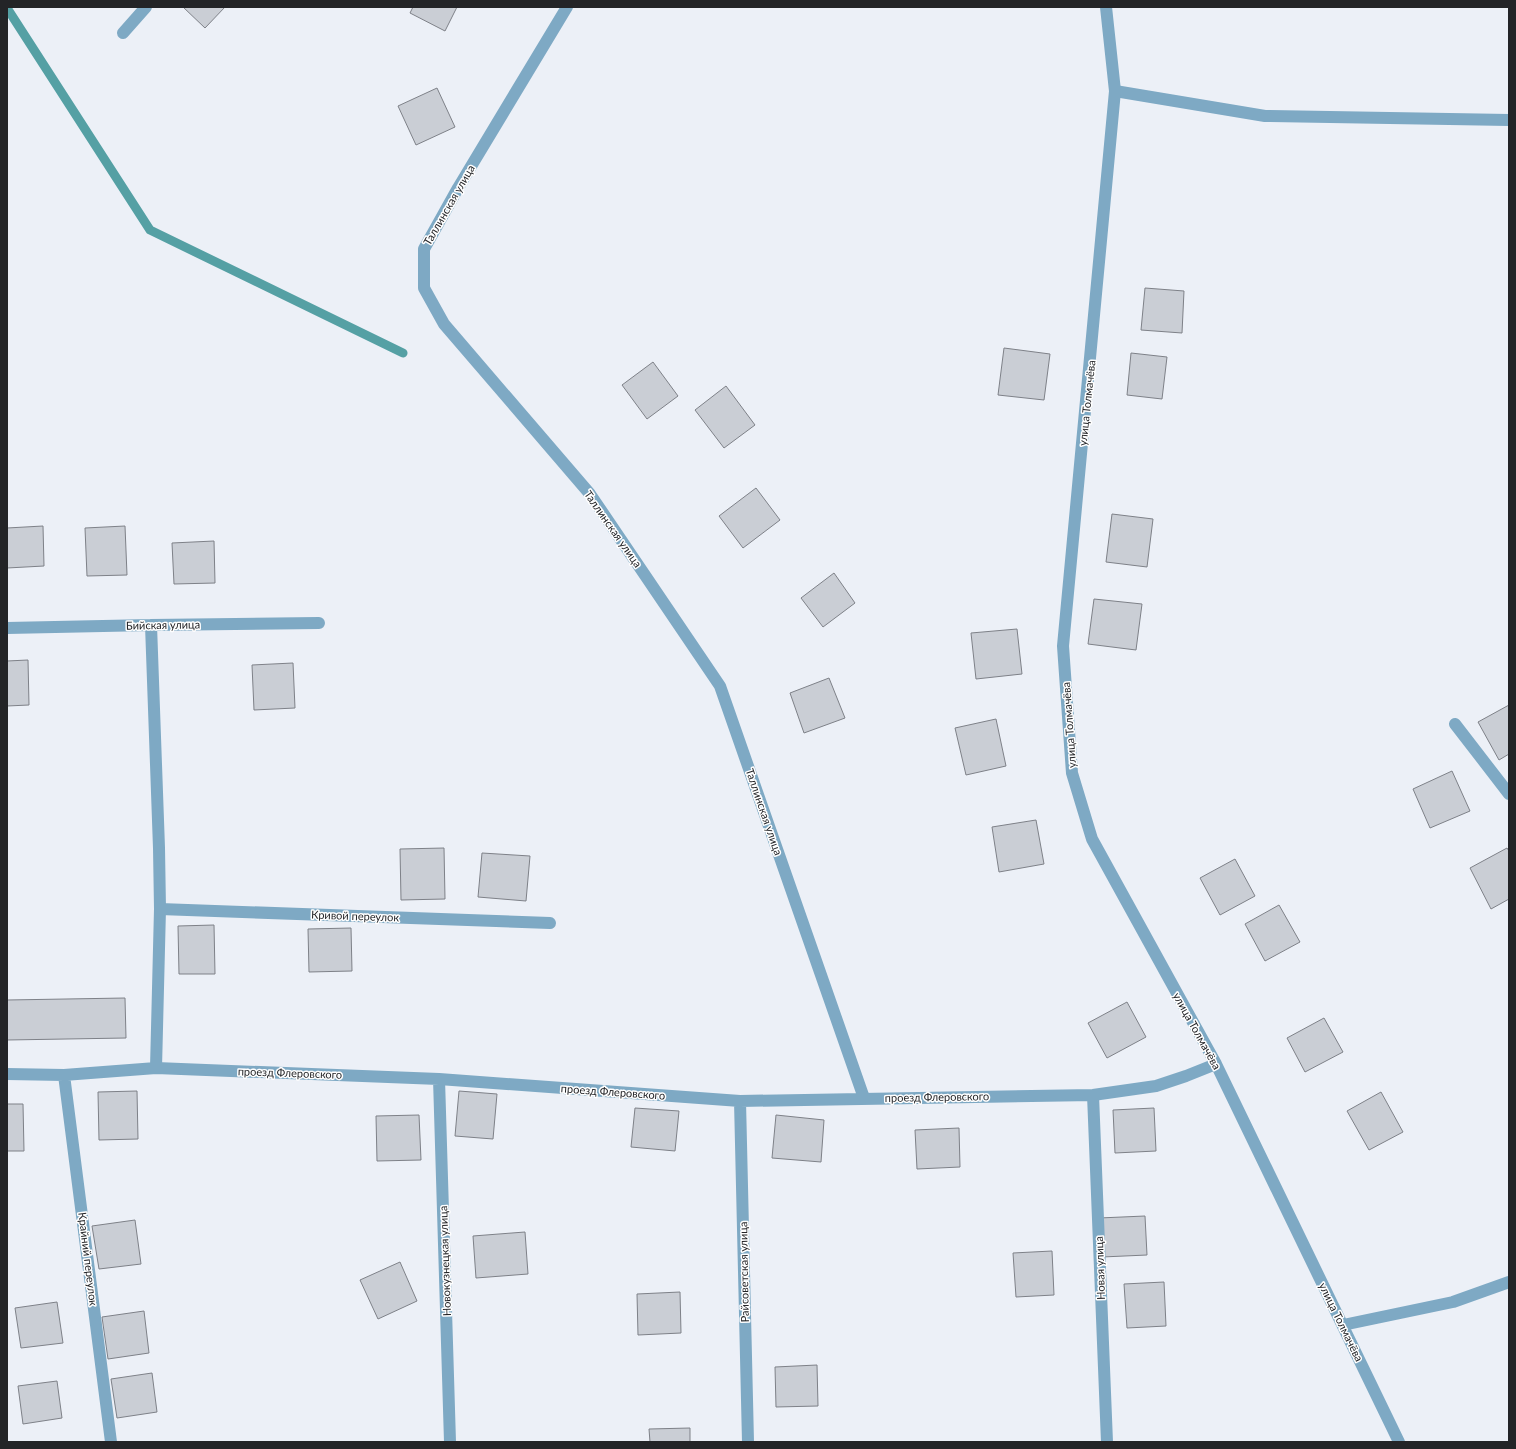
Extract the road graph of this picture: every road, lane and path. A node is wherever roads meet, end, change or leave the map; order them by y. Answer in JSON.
{"nodes":[{"id":1,"x":146,"y":7,"type":"edge"},
{"id":2,"x":567,"y":7,"type":"edge"},
{"id":3,"x":1106,"y":7,"type":"edge"},
{"id":4,"x":123,"y":33,"type":"dead end"},
{"id":5,"x":1115,"y":91,"type":"junction"},
{"id":6,"x":1509,"y":120,"type":"edge"},
{"id":7,"x":319,"y":623,"type":"dead end"},
{"id":8,"x":151,"y":625,"type":"junction"},
{"id":9,"x":7,"y":628,"type":"edge"},
{"id":10,"x":1455,"y":724,"type":"dead end"},
{"id":11,"x":1509,"y":794,"type":"edge"},
{"id":12,"x":160,"y":909,"type":"junction"},
{"id":13,"x":550,"y":923,"type":"dead end"},
{"id":14,"x":1216,"y":1064,"type":"junction"},
{"id":15,"x":156,"y":1068,"type":"junction"},
{"id":16,"x":7,"y":1074,"type":"edge"},
{"id":17,"x":64,"y":1075,"type":"junction"},
{"id":18,"x":439,"y":1079,"type":"junction"},
{"id":19,"x":1093,"y":1095,"type":"junction"},
{"id":20,"x":864,"y":1098,"type":"junction"},
{"id":21,"x":740,"y":1101,"type":"junction"},
{"id":22,"x":1509,"y":1282,"type":"edge"},
{"id":23,"x":1343,"y":1325,"type":"junction"},
{"id":24,"x":112,"y":1442,"type":"edge"},
{"id":25,"x":450,"y":1442,"type":"edge"},
{"id":26,"x":748,"y":1442,"type":"edge"},
{"id":27,"x":1107,"y":1442,"type":"edge"},
{"id":28,"x":1399,"y":1442,"type":"edge"}],
"edges":[{"from":1,"to":4,"type":"street"},
{"from":2,"to":20,"type":"street","name":"Таллинская улица"},
{"from":3,"to":5,"type":"street","name":"улица Толмачёва"},
{"from":5,"to":6,"type":"street"},
{"from":5,"to":14,"type":"street","name":"улица Толмачёва"},
{"from":7,"to":8,"type":"street","name":"Бийская улица"},
{"from":8,"to":9,"type":"street","name":"Бийская улица"},
{"from":8,"to":12,"type":"street"},
{"from":10,"to":11,"type":"street"},
{"from":12,"to":13,"type":"street","name":"Кривой переулок"},
{"from":12,"to":15,"type":"street"},
{"from":14,"to":19,"type":"street","name":"проезд Флеровского"},
{"from":14,"to":23,"type":"street","name":"улица Толмачёва"},
{"from":15,"to":17,"type":"street","name":"проезд Флеровского"},
{"from":15,"to":18,"type":"street","name":"проезд Флеровского"},
{"from":16,"to":17,"type":"street","name":"проезд Флеровского"},
{"from":17,"to":24,"type":"street","name":"Крайний переулок"},
{"from":18,"to":21,"type":"street","name":"проезд Флеровского"},
{"from":18,"to":25,"type":"street","name":"Новокузнецкая улица"},
{"from":19,"to":20,"type":"street","name":"проезд Флеровского"},
{"from":19,"to":27,"type":"street","name":"Новая улица"},
{"from":20,"to":21,"type":"street","name":"проезд Флеровского"},
{"from":21,"to":26,"type":"street","name":"Райсоветская улица"},
{"from":22,"to":23,"type":"street"},
{"from":23,"to":28,"type":"street","name":"улица Толмачёва"}]}
